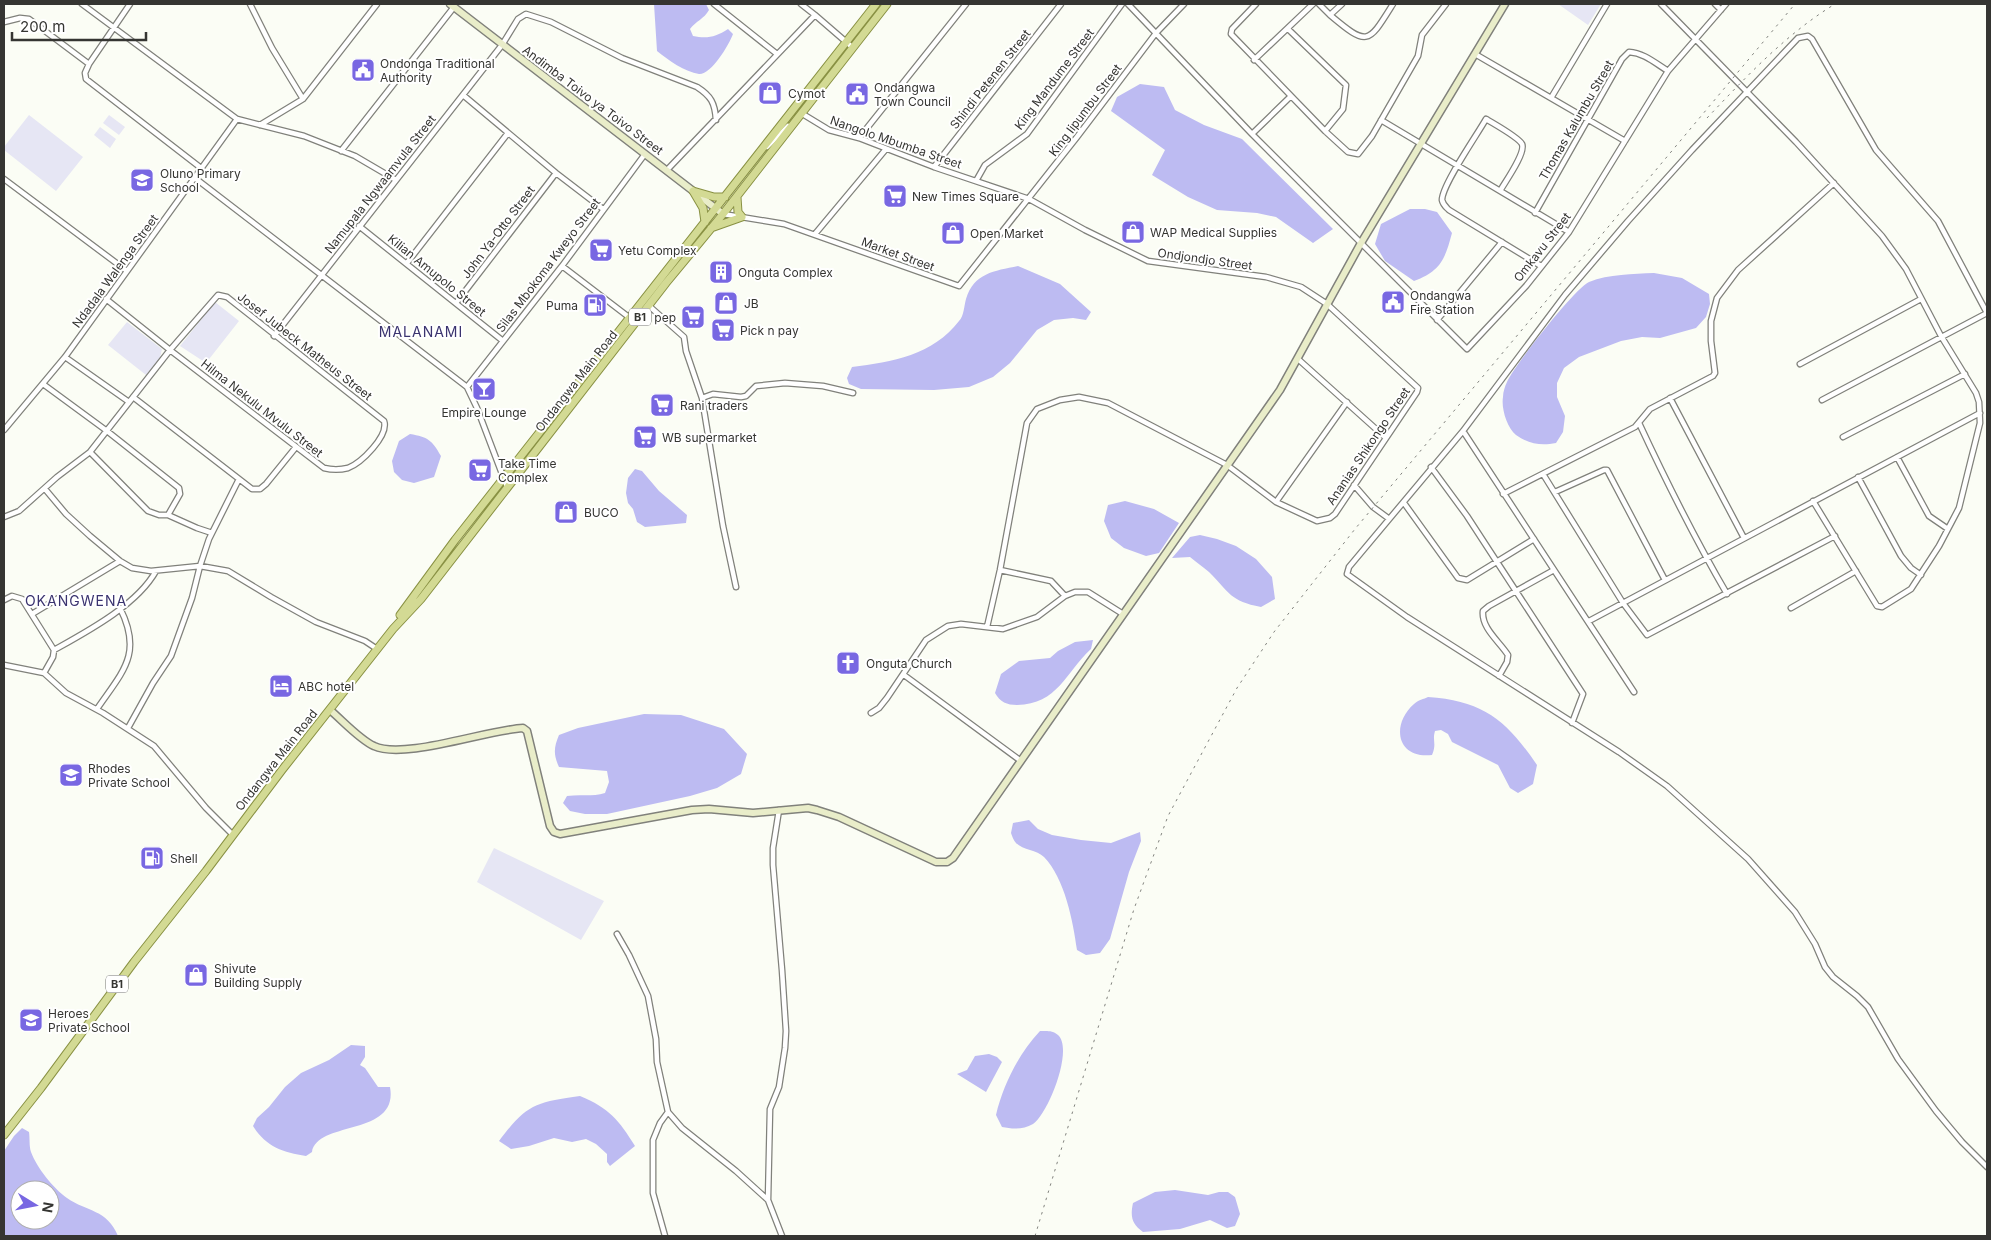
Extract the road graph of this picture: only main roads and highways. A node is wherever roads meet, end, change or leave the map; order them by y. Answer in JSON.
{"nodes":[{"id":1,"x":876,"y":4,"type":"edge"},
{"id":2,"x":887,"y":4,"type":"edge"},
{"id":3,"x":737,"y":196,"type":"junction"},
{"id":4,"x":725,"y":197,"type":"junction"},
{"id":5,"x":705,"y":222,"type":"junction"},
{"id":6,"x":711,"y":228,"type":"junction"},
{"id":7,"x":646,"y":303,"type":"junction"},
{"id":8,"x":592,"y":366,"type":"junction"},
{"id":9,"x":598,"y":372,"type":"junction"},
{"id":10,"x":393,"y":629,"type":"junction"},
{"id":11,"x":4,"y":1135,"type":"edge"}],
"edges":[{"from":1,"to":4,"type":"main road","name":"Ondangwa Main Road","number":"B1"},
{"from":2,"to":3,"type":"main road","name":"Ondangwa Main Road","number":"B1"},
{"from":3,"to":6,"type":"main road","name":"Ondangwa Main Road","number":"B1"},
{"from":3,"to":6,"type":"main road"},
{"from":4,"to":5,"type":"main road","name":"Ondangwa Main Road","number":"B1"},
{"from":4,"to":5,"type":"main road"},
{"from":5,"to":7,"type":"main road","name":"Ondangwa Main Road","number":"B1"},
{"from":6,"to":7,"type":"main road","name":"Ondangwa Main Road","number":"B1"},
{"from":7,"to":8,"type":"main road","name":"Ondangwa Main Road","number":"B1"},
{"from":7,"to":9,"type":"main road","name":"Ondangwa Main Road","number":"B1"},
{"from":8,"to":9,"type":"main road"},
{"from":8,"to":10,"type":"main road","name":"Ondangwa Main Road","number":"B1"},
{"from":9,"to":10,"type":"main road","name":"Ondangwa Main Road","number":"B1"},
{"from":10,"to":11,"type":"main road","name":"Ondangwa Main Road","number":"B1"}]}
